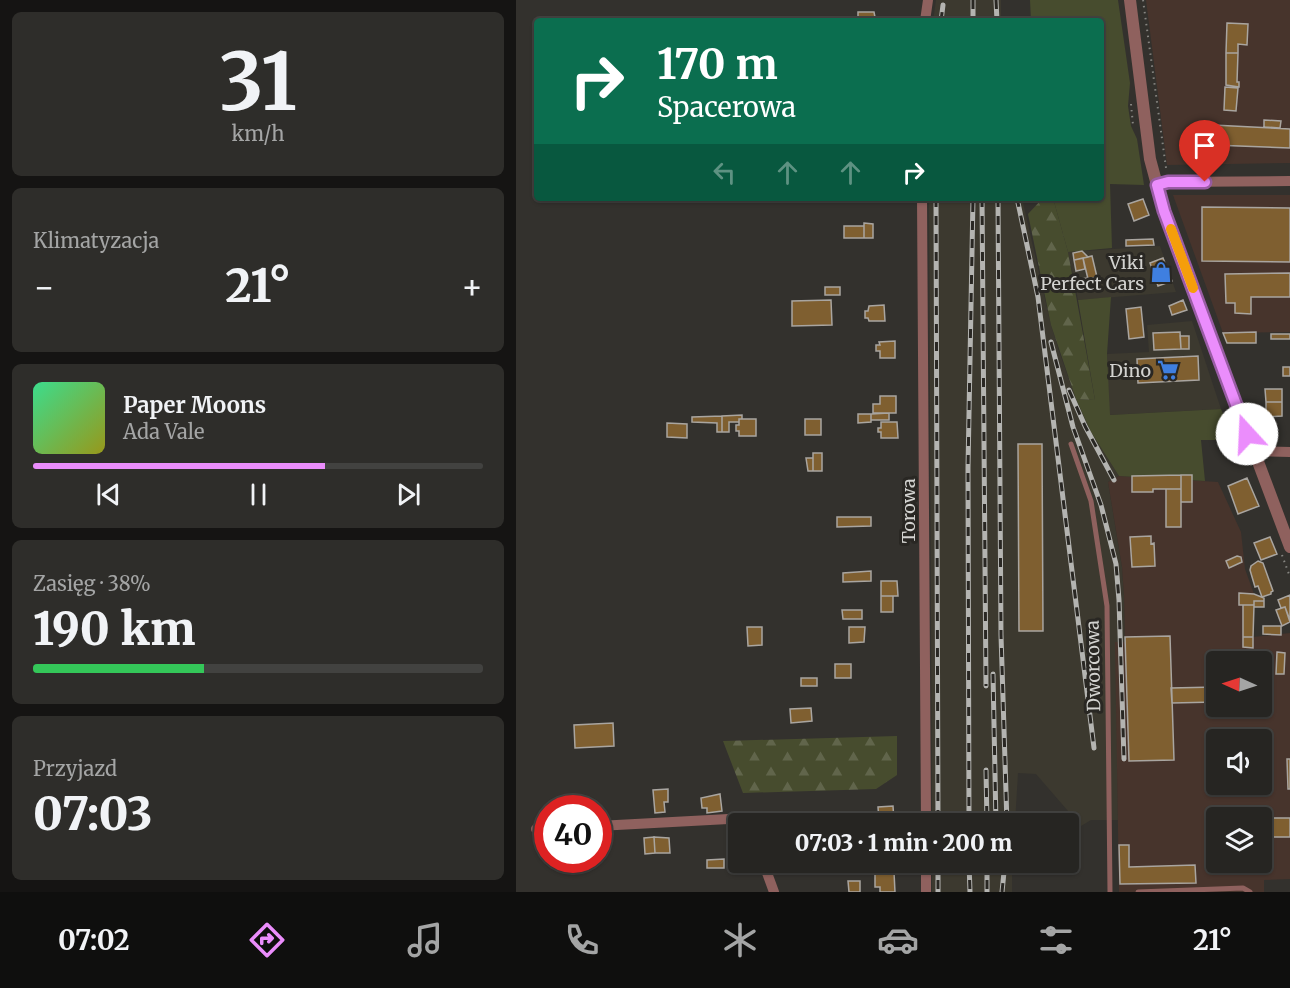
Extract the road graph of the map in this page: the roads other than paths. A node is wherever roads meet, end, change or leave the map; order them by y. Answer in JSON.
{"nodes":[{"id":1,"x":927,"y":0,"type":"edge"},
{"id":2,"x":1130,"y":0,"type":"edge"},
{"id":3,"x":926,"y":18,"type":"edge"},
{"id":4,"x":1290,"y":181,"type":"edge"},
{"id":5,"x":1157,"y":185,"type":"junction"},
{"id":6,"x":922,"y":201,"type":"edge"},
{"id":7,"x":1071,"y":444,"type":"dead end"},
{"id":8,"x":1254,"y":451,"type":"junction"},
{"id":9,"x":1290,"y":452,"type":"edge"},
{"id":10,"x":1290,"y":547,"type":"edge"},
{"id":11,"x":926,"y":813,"type":"edge"},
{"id":12,"x":728,"y":819,"type":"edge"},
{"id":13,"x":612,"y":825,"type":"edge"},
{"id":14,"x":767,"y":873,"type":"edge"},
{"id":15,"x":926,"y":873,"type":"edge"},
{"id":16,"x":1210,"y":890,"type":"edge"},
{"id":17,"x":774,"y":892,"type":"edge"},
{"id":18,"x":926,"y":892,"type":"edge"},
{"id":19,"x":1110,"y":892,"type":"edge"},
{"id":20,"x":1138,"y":892,"type":"edge"},
{"id":21,"x":1250,"y":892,"type":"edge"}],
"edges":[{"from":1,"to":3,"type":"street"},
{"from":2,"to":5,"type":"street"},
{"from":4,"to":5,"type":"street"},
{"from":5,"to":8,"type":"street"},
{"from":6,"to":11,"type":"street","name":"Torowa"},
{"from":7,"to":19,"type":"lane","name":"Dworcowa"},
{"from":8,"to":9,"type":"street"},
{"from":8,"to":10,"type":"street"},
{"from":12,"to":13,"type":"street"},
{"from":14,"to":17,"type":"street"},
{"from":15,"to":18,"type":"street"},
{"from":16,"to":20,"type":"lane"},
{"from":16,"to":21,"type":"lane"}]}
